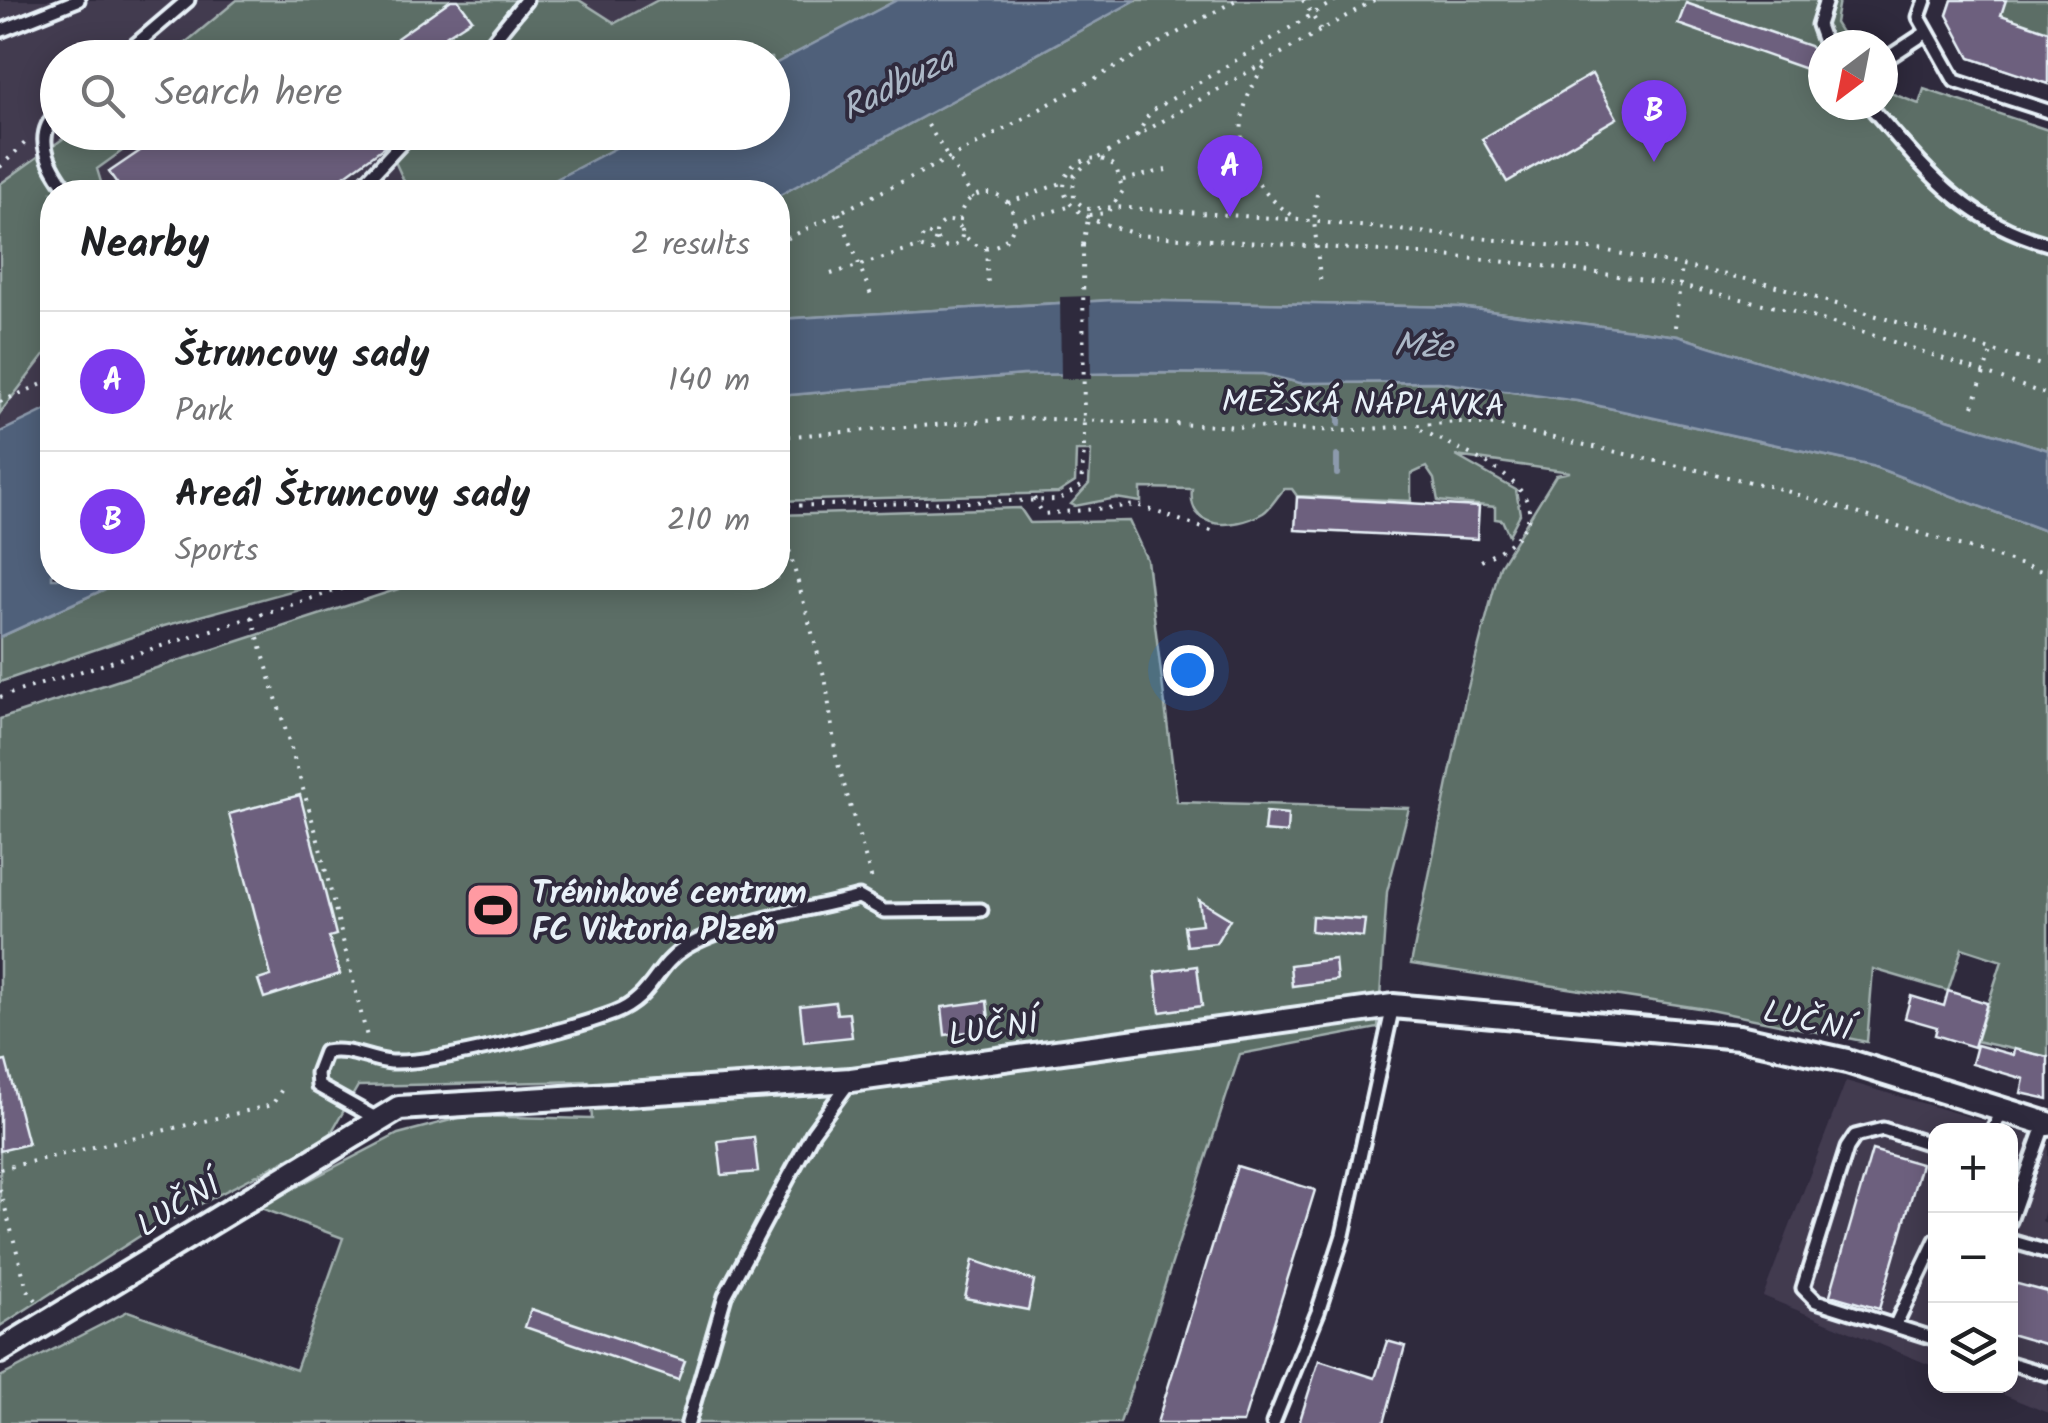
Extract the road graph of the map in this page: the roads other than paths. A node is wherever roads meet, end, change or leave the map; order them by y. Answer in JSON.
{"nodes":[{"id":1,"x":78,"y":0,"type":"edge"},
{"id":2,"x":188,"y":0,"type":"edge"},
{"id":3,"x":526,"y":0,"type":"edge"},
{"id":4,"x":1826,"y":0,"type":"edge"},
{"id":5,"x":1924,"y":0,"type":"edge"},
{"id":6,"x":1820,"y":30,"type":"edge"},
{"id":7,"x":0,"y":31,"type":"edge"},
{"id":8,"x":1927,"y":32,"type":"junction"},
{"id":9,"x":141,"y":40,"type":"edge"},
{"id":10,"x":494,"y":40,"type":"edge"},
{"id":11,"x":1898,"y":51,"type":"edge"},
{"id":12,"x":2048,"y":111,"type":"edge"},
{"id":13,"x":1883,"y":120,"type":"edge"},
{"id":14,"x":46,"y":150,"type":"edge"},
{"id":15,"x":394,"y":150,"type":"edge"},
{"id":16,"x":59,"y":180,"type":"edge"},
{"id":17,"x":367,"y":180,"type":"edge"},
{"id":18,"x":2048,"y":244,"type":"edge"},
{"id":19,"x":980,"y":910,"type":"dead end"},
{"id":20,"x":1392,"y":1006,"type":"junction"},
{"id":21,"x":852,"y":1080,"type":"junction"},
{"id":22,"x":379,"y":1120,"type":"junction"},
{"id":23,"x":1998,"y":1120,"type":"edge"},
{"id":24,"x":2046,"y":1123,"type":"edge"},
{"id":25,"x":1928,"y":1143,"type":"edge"},
{"id":26,"x":2013,"y":1213,"type":"edge"},
{"id":27,"x":2018,"y":1243,"type":"edge"},
{"id":28,"x":2048,"y":1252,"type":"edge"},
{"id":29,"x":1928,"y":1257,"type":"edge"},
{"id":30,"x":1895,"y":1326,"type":"junction"},
{"id":31,"x":1928,"y":1336,"type":"edge"},
{"id":32,"x":0,"y":1351,"type":"edge"},
{"id":33,"x":2018,"y":1365,"type":"edge"},
{"id":34,"x":2046,"y":1374,"type":"edge"},
{"id":35,"x":688,"y":1423,"type":"edge"},
{"id":36,"x":1273,"y":1423,"type":"edge"}],
"edges":[{"from":1,"to":7,"type":"lane"},
{"from":2,"to":9,"type":"lane"},
{"from":3,"to":10,"type":"lane"},
{"from":4,"to":6,"type":"lane"},
{"from":5,"to":8,"type":"lane"},
{"from":8,"to":11,"type":"lane"},
{"from":8,"to":12,"type":"lane"},
{"from":13,"to":18,"type":"lane"},
{"from":14,"to":16,"type":"lane"},
{"from":15,"to":17,"type":"lane"},
{"from":19,"to":22,"type":"lane"},
{"from":20,"to":21,"type":"street","name":"LUČNÍ"},
{"from":20,"to":23,"type":"street","name":"LUČNÍ"},
{"from":20,"to":36,"type":"lane"},
{"from":21,"to":22,"type":"street","name":"LUČNÍ"},
{"from":21,"to":35,"type":"lane"},
{"from":22,"to":32,"type":"street","name":"LUČNÍ"},
{"from":23,"to":24,"type":"street","name":"LUČNÍ"},
{"from":24,"to":26,"type":"lane"},
{"from":25,"to":30,"type":"lane"},
{"from":27,"to":28,"type":"lane"},
{"from":29,"to":30,"type":"lane"},
{"from":30,"to":31,"type":"lane"},
{"from":33,"to":34,"type":"lane"}]}
